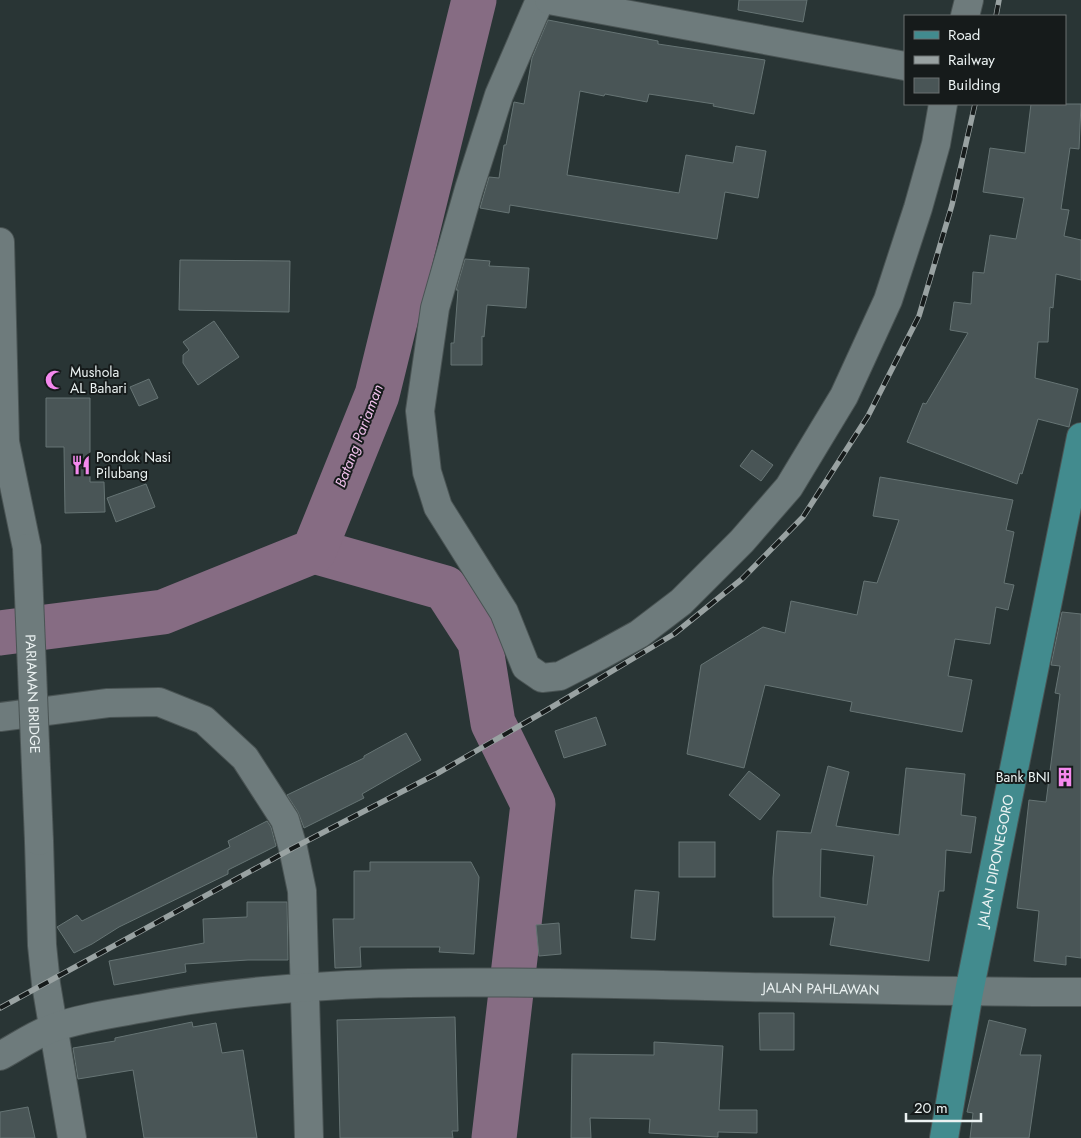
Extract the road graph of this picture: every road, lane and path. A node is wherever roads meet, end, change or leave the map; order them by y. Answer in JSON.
{"nodes":[{"id":1,"x":540,"y":0,"type":"edge"},
{"id":2,"x":549,"y":0,"type":"edge"},
{"id":3,"x":969,"y":0,"type":"edge"},
{"id":4,"x":965,"y":15,"type":"edge"},
{"id":5,"x":904,"y":66,"type":"edge"},
{"id":6,"x":943,"y":105,"type":"edge"},
{"id":7,"x":0,"y":242,"type":"edge"},
{"id":8,"x":1079,"y":453,"type":"edge"},
{"id":9,"x":0,"y":717,"type":"edge"},
{"id":10,"x":305,"y":987,"type":"junction"},
{"id":11,"x":969,"y":992,"type":"junction"},
{"id":12,"x":1081,"y":992,"type":"edge"},
{"id":13,"x":52,"y":1028,"type":"junction"},
{"id":14,"x":0,"y":1056,"type":"edge"},
{"id":15,"x":72,"y":1138,"type":"edge"},
{"id":16,"x":309,"y":1138,"type":"edge"},
{"id":17,"x":944,"y":1138,"type":"edge"}],
"edges":[{"from":1,"to":6,"type":"street"},
{"from":2,"to":5,"type":"street"},
{"from":3,"to":4,"type":"street"},
{"from":7,"to":13,"type":"street","name":"PARIAMAN BRIDGE","bridge":true},
{"from":8,"to":11,"type":"main road","name":"JALAN DIPONEGORO"},
{"from":9,"to":10,"type":"street"},
{"from":10,"to":11,"type":"street","name":"JALAN PAHLAWAN"},
{"from":10,"to":13,"type":"street","name":"JALAN PAHLAWAN"},
{"from":10,"to":16,"type":"street"},
{"from":11,"to":12,"type":"street","name":"JALAN PAHLAWAN"},
{"from":11,"to":17,"type":"main road","name":"JALAN DIPONEGORO"},
{"from":13,"to":14,"type":"street","name":"JALAN PAHLAWAN"},
{"from":13,"to":15,"type":"street","name":"PARIAMAN BRIDGE"}]}
